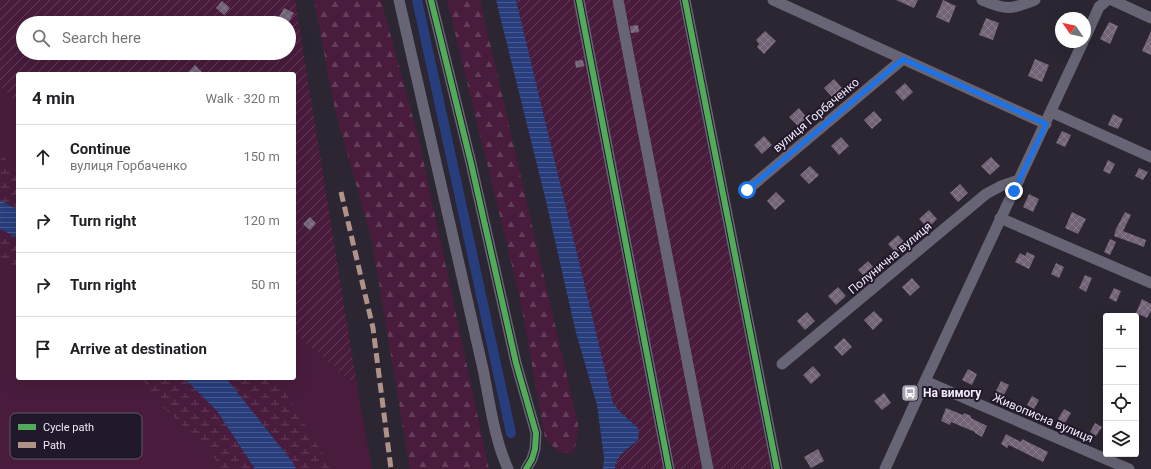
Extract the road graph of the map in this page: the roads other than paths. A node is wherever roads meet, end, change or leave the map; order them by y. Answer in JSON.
{"nodes":[{"id":1,"x":399,"y":0,"type":"edge"},
{"id":2,"x":431,"y":0,"type":"edge"},
{"id":3,"x":579,"y":0,"type":"edge"},
{"id":4,"x":618,"y":0,"type":"edge"},
{"id":5,"x":685,"y":0,"type":"edge"},
{"id":6,"x":773,"y":0,"type":"edge"},
{"id":7,"x":982,"y":0,"type":"edge"},
{"id":8,"x":1035,"y":0,"type":"edge"},
{"id":9,"x":1107,"y":0,"type":"edge"},
{"id":10,"x":1112,"y":0,"type":"edge"},
{"id":11,"x":1151,"y":18,"type":"edge"},
{"id":12,"x":1091,"y":25,"type":"edge"},
{"id":13,"x":1080,"y":48,"type":"edge"},
{"id":14,"x":903,"y":59,"type":"junction"},
{"id":15,"x":1051,"y":112,"type":"junction"},
{"id":16,"x":1046,"y":124,"type":"junction"},
{"id":17,"x":1151,"y":157,"type":"edge"},
{"id":18,"x":1019,"y":180,"type":"junction"},
{"id":19,"x":747,"y":190,"type":"dead end"},
{"id":20,"x":1000,"y":218,"type":"junction"},
{"id":21,"x":1151,"y":283,"type":"edge"},
{"id":22,"x":782,"y":364,"type":"dead end"},
{"id":23,"x":925,"y":381,"type":"junction"},
{"id":24,"x":508,"y":469,"type":"edge"},
{"id":25,"x":526,"y":469,"type":"edge"},
{"id":26,"x":669,"y":469,"type":"edge"},
{"id":27,"x":708,"y":469,"type":"edge"},
{"id":28,"x":777,"y":469,"type":"edge"},
{"id":29,"x":885,"y":469,"type":"edge"},
{"id":30,"x":1129,"y":469,"type":"edge"}],
"edges":[{"from":1,"to":24,"type":"street"},
{"from":2,"to":25,"type":"street"},
{"from":3,"to":26,"type":"street"},
{"from":4,"to":27,"type":"street"},
{"from":5,"to":28,"type":"street"},
{"from":6,"to":14,"type":"street"},
{"from":7,"to":8,"type":"street"},
{"from":9,"to":12,"type":"street"},
{"from":10,"to":11,"type":"street"},
{"from":13,"to":15,"type":"street"},
{"from":14,"to":16,"type":"street"},
{"from":14,"to":19,"type":"street","name":"вулиця Горбаченко"},
{"from":15,"to":16,"type":"street"},
{"from":15,"to":17,"type":"street"},
{"from":16,"to":18,"type":"street"},
{"from":18,"to":20,"type":"street"},
{"from":18,"to":22,"type":"street","name":"Полунична вулиця"},
{"from":20,"to":21,"type":"street"},
{"from":20,"to":23,"type":"street"},
{"from":23,"to":29,"type":"street"},
{"from":23,"to":30,"type":"street","name":"Живописна вулиця"}]}
